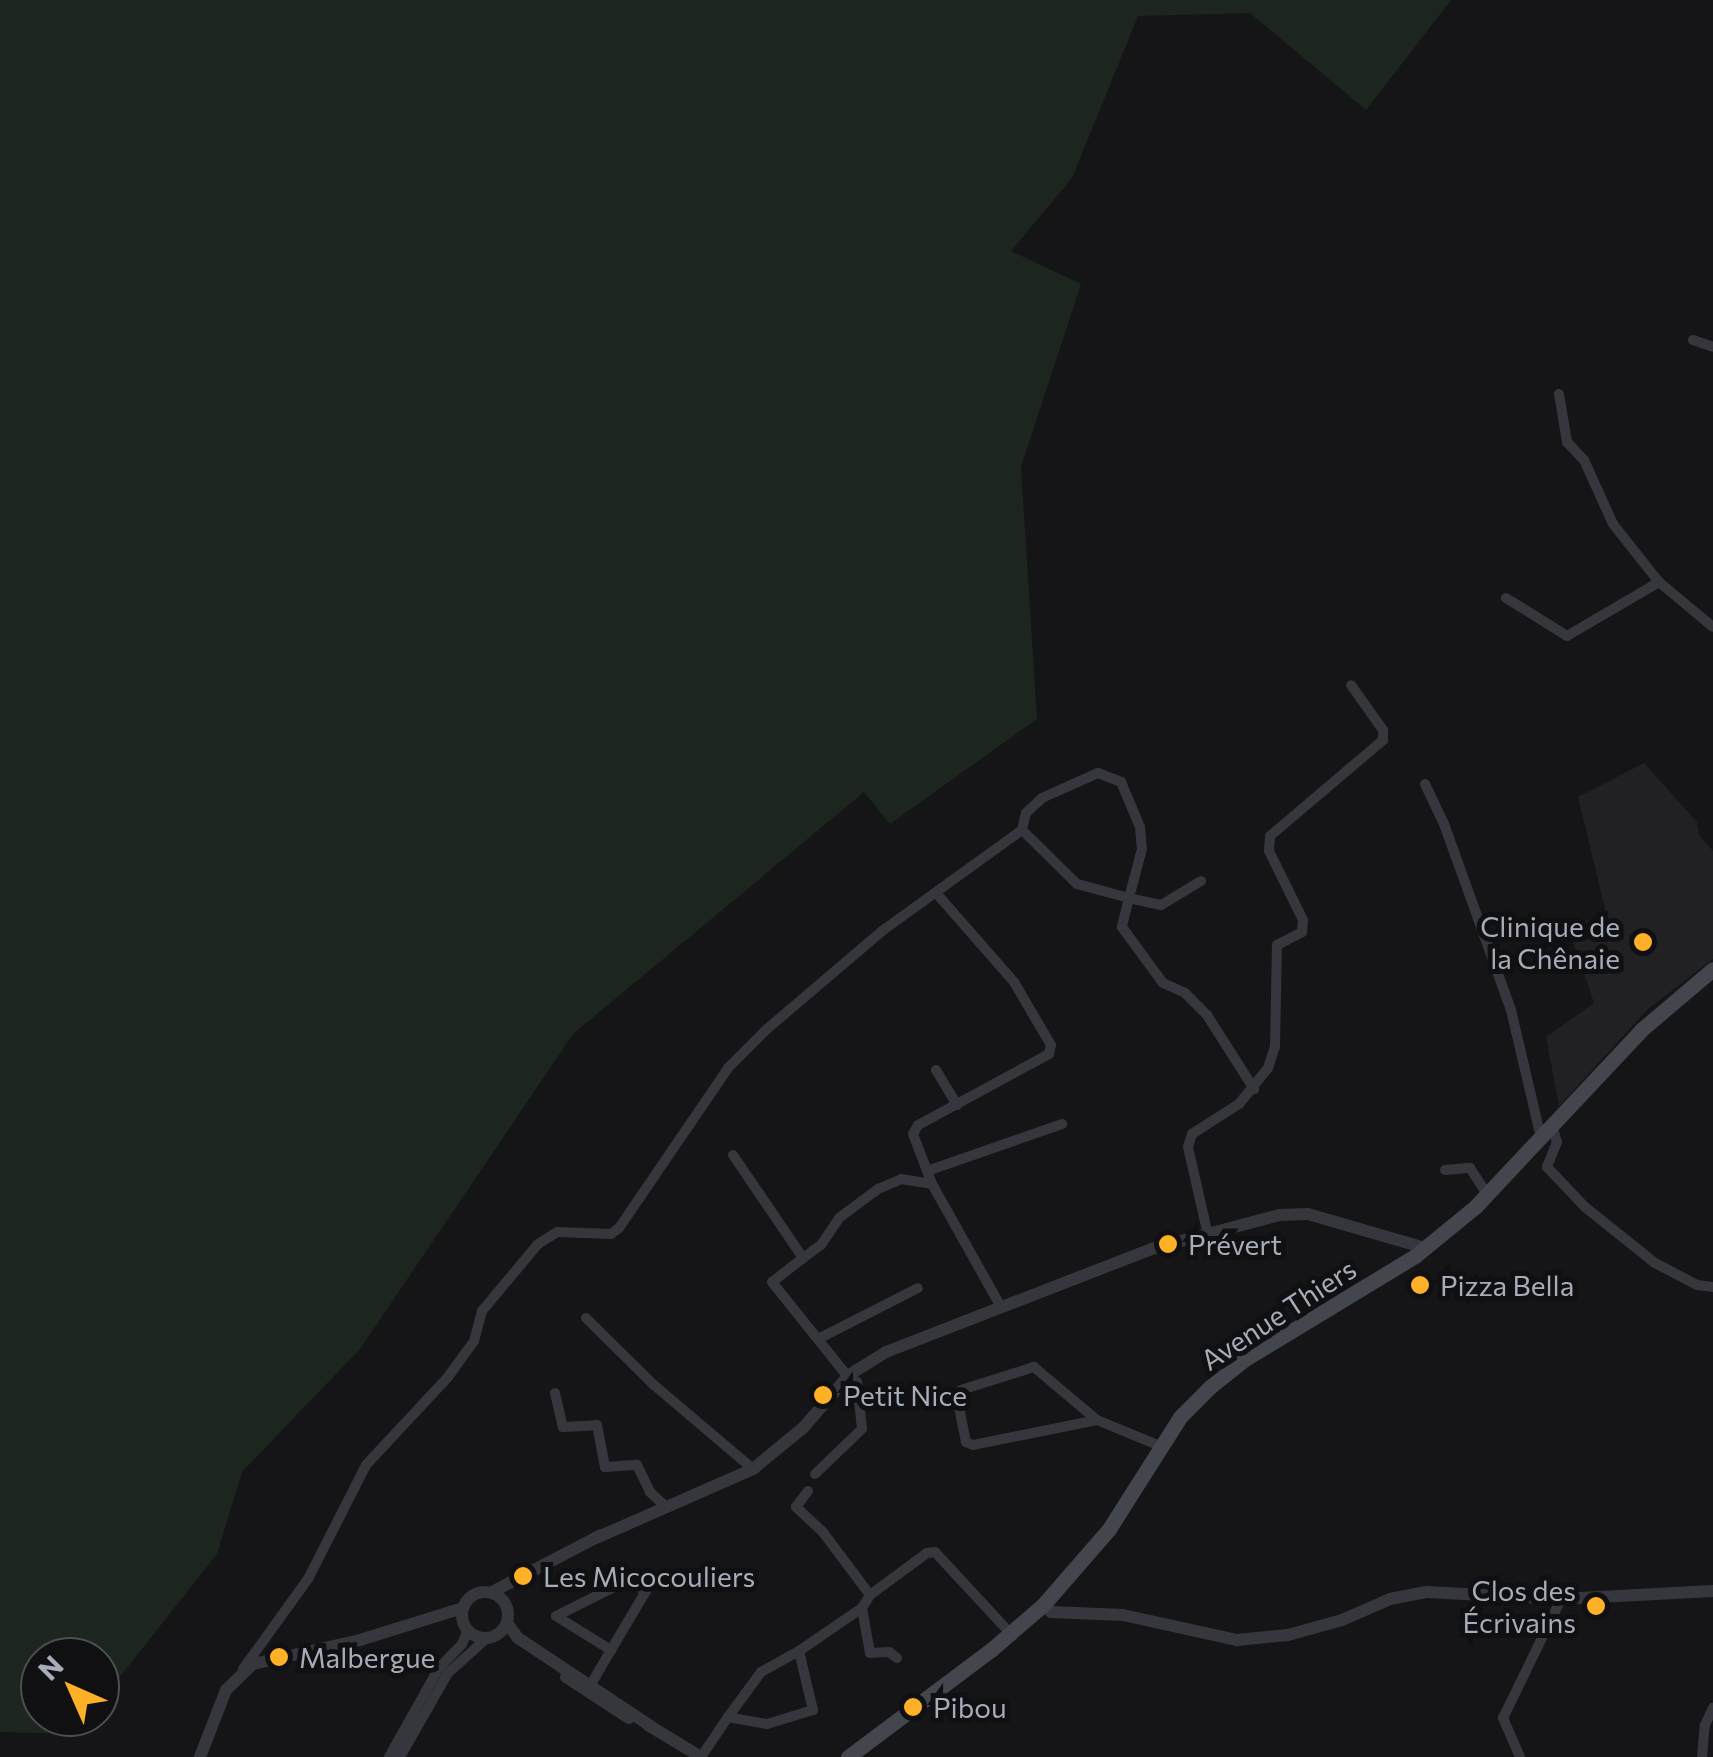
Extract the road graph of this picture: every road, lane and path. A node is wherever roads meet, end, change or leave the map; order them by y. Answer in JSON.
{"nodes":[{"id":1,"x":1693,"y":340,"type":"dead end"},
{"id":2,"x":1713,"y":347,"type":"edge"},
{"id":3,"x":1559,"y":394,"type":"dead end"},
{"id":4,"x":1659,"y":582,"type":"junction"},
{"id":5,"x":1506,"y":598,"type":"dead end"},
{"id":6,"x":1713,"y":626,"type":"edge"},
{"id":7,"x":1351,"y":684,"type":"dead end"},
{"id":8,"x":1424,"y":784,"type":"dead end"},
{"id":9,"x":1022,"y":830,"type":"junction"},
{"id":10,"x":1201,"y":881,"type":"dead end"},
{"id":11,"x":936,"y":894,"type":"junction"},
{"id":12,"x":1129,"y":898,"type":"junction"},
{"id":13,"x":1713,"y":969,"type":"edge"},
{"id":14,"x":936,"y":1070,"type":"dead end"},
{"id":15,"x":1254,"y":1089,"type":"junction"},
{"id":16,"x":956,"y":1105,"type":"junction"},
{"id":17,"x":1062,"y":1124,"type":"dead end"},
{"id":18,"x":1546,"y":1132,"type":"junction"},
{"id":19,"x":733,"y":1156,"type":"dead end"},
{"id":20,"x":930,"y":1170,"type":"junction"},
{"id":21,"x":1445,"y":1170,"type":"dead end"},
{"id":22,"x":932,"y":1184,"type":"junction"},
{"id":23,"x":1487,"y":1194,"type":"junction"},
{"id":24,"x":1208,"y":1235,"type":"junction"},
{"id":25,"x":1379,"y":1236,"type":"junction"},
{"id":26,"x":1425,"y":1248,"type":"junction"},
{"id":27,"x":803,"y":1258,"type":"junction"},
{"id":28,"x":1402,"y":1264,"type":"junction"},
{"id":29,"x":1713,"y":1287,"type":"edge"},
{"id":30,"x":918,"y":1288,"type":"dead end"},
{"id":31,"x":1000,"y":1303,"type":"junction"},
{"id":32,"x":586,"y":1318,"type":"dead end"},
{"id":33,"x":818,"y":1339,"type":"junction"},
{"id":34,"x":846,"y":1374,"type":"junction"},
{"id":35,"x":556,"y":1393,"type":"dead end"},
{"id":36,"x":1097,"y":1420,"type":"junction"},
{"id":37,"x":1160,"y":1446,"type":"junction"},
{"id":38,"x":750,"y":1465,"type":"junction"},
{"id":39,"x":816,"y":1474,"type":"dead end"},
{"id":40,"x":808,"y":1491,"type":"dead end"},
{"id":41,"x":664,"y":1503,"type":"junction"},
{"id":42,"x":1713,"y":1591,"type":"edge"},
{"id":43,"x":870,"y":1595,"type":"junction"},
{"id":44,"x":498,"y":1597,"type":"junction"},
{"id":45,"x":1561,"y":1598,"type":"junction"},
{"id":46,"x":1043,"y":1605,"type":"junction"},
{"id":47,"x":862,"y":1608,"type":"junction"},
{"id":48,"x":465,"y":1620,"type":"junction"},
{"id":49,"x":507,"y":1623,"type":"junction"},
{"id":50,"x":1011,"y":1634,"type":"junction"},
{"id":51,"x":492,"y":1637,"type":"junction"},
{"id":52,"x":518,"y":1638,"type":"junction"},
{"id":53,"x":611,"y":1650,"type":"junction"},
{"id":54,"x":798,"y":1651,"type":"junction"},
{"id":55,"x":897,"y":1658,"type":"dead end"},
{"id":56,"x":240,"y":1674,"type":"junction"},
{"id":57,"x":589,"y":1688,"type":"junction"},
{"id":58,"x":1713,"y":1708,"type":"edge"},
{"id":59,"x":728,"y":1717,"type":"junction"},
{"id":60,"x":682,"y":1752,"type":"edge"},
{"id":61,"x":200,"y":1757,"type":"edge"},
{"id":62,"x":389,"y":1757,"type":"edge"},
{"id":63,"x":400,"y":1757,"type":"edge"},
{"id":64,"x":701,"y":1757,"type":"edge"},
{"id":65,"x":848,"y":1757,"type":"edge"},
{"id":66,"x":1520,"y":1757,"type":"edge"},
{"id":67,"x":1702,"y":1757,"type":"edge"}],
"edges":[{"from":1,"to":2,"type":"street"},
{"from":3,"to":4,"type":"street"},
{"from":4,"to":5,"type":"street"},
{"from":4,"to":6,"type":"street"},
{"from":7,"to":15,"type":"street"},
{"from":8,"to":18,"type":"street"},
{"from":9,"to":11,"type":"street"},
{"from":9,"to":12,"type":"street"},
{"from":9,"to":12,"type":"street"},
{"from":10,"to":12,"type":"street"},
{"from":11,"to":16,"type":"street"},
{"from":11,"to":56,"type":"street"},
{"from":12,"to":15,"type":"street"},
{"from":13,"to":18,"type":"main road","name":"Avenue Thiers"},
{"from":14,"to":16,"type":"street"},
{"from":15,"to":24,"type":"street"},
{"from":16,"to":20,"type":"street"},
{"from":17,"to":20,"type":"street"},
{"from":18,"to":23,"type":"main road","name":"Avenue Thiers"},
{"from":18,"to":29,"type":"street"},
{"from":19,"to":27,"type":"street"},
{"from":20,"to":22,"type":"street"},
{"from":21,"to":23,"type":"street"},
{"from":22,"to":27,"type":"street"},
{"from":22,"to":31,"type":"street"},
{"from":23,"to":26,"type":"main road","name":"Avenue Thiers"},
{"from":24,"to":25,"type":"street"},
{"from":24,"to":31,"type":"street"},
{"from":25,"to":26,"type":"street"},
{"from":25,"to":28,"type":"street"},
{"from":26,"to":28,"type":"main road","name":"Avenue Thiers"},
{"from":27,"to":33,"type":"street"},
{"from":28,"to":37,"type":"main road","name":"Avenue Thiers"},
{"from":30,"to":33,"type":"street"},
{"from":31,"to":34,"type":"street"},
{"from":32,"to":38,"type":"street"},
{"from":33,"to":34,"type":"street"},
{"from":34,"to":38,"type":"street"},
{"from":34,"to":39,"type":"street"},
{"from":35,"to":41,"type":"street"},
{"from":36,"to":36,"type":"street"},
{"from":36,"to":37,"type":"street"},
{"from":37,"to":46,"type":"main road","name":"Avenue Thiers"},
{"from":38,"to":41,"type":"street"},
{"from":40,"to":43,"type":"street"},
{"from":41,"to":44,"type":"street"},
{"from":42,"to":45,"type":"street"},
{"from":43,"to":47,"type":"street"},
{"from":43,"to":50,"type":"street"},
{"from":44,"to":48,"type":"street"},
{"from":44,"to":49,"type":"street"},
{"from":45,"to":46,"type":"street"},
{"from":45,"to":66,"type":"street"},
{"from":46,"to":50,"type":"main road","name":"Avenue Thiers"},
{"from":47,"to":54,"type":"street"},
{"from":47,"to":55,"type":"street"},
{"from":48,"to":51,"type":"street"},
{"from":48,"to":56,"type":"street"},
{"from":48,"to":62,"type":"street"},
{"from":49,"to":51,"type":"street"},
{"from":49,"to":52,"type":"street"},
{"from":50,"to":65,"type":"main road","name":"Avenue Thiers"},
{"from":51,"to":52,"type":"street"},
{"from":51,"to":63,"type":"street"},
{"from":52,"to":57,"type":"street"},
{"from":53,"to":53,"type":"street"},
{"from":53,"to":57,"type":"street"},
{"from":54,"to":59,"type":"street"},
{"from":54,"to":59,"type":"street"},
{"from":56,"to":61,"type":"street"},
{"from":57,"to":60,"type":"street"},
{"from":58,"to":67,"type":"street"},
{"from":59,"to":64,"type":"street"},
{"from":60,"to":64,"type":"street"}]}
